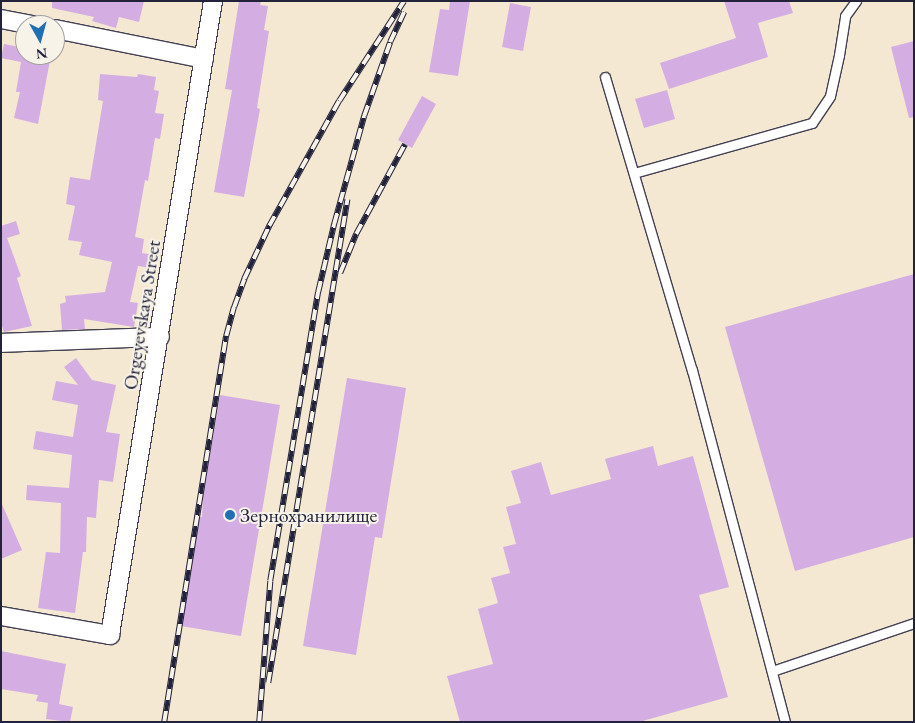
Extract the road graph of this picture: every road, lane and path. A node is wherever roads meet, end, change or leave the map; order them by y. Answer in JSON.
{"nodes":[{"id":1,"x":213,"y":1,"type":"edge"},
{"id":2,"x":856,"y":1,"type":"edge"},
{"id":3,"x":1,"y":19,"type":"edge"},
{"id":4,"x":15,"y":22,"type":"edge"},
{"id":5,"x":65,"y":32,"type":"edge"},
{"id":6,"x":204,"y":59,"type":"junction"},
{"id":7,"x":605,"y":77,"type":"dead end"},
{"id":8,"x":634,"y":173,"type":"junction"},
{"id":9,"x":160,"y":337,"type":"junction"},
{"id":10,"x":1,"y":342,"type":"edge"},
{"id":11,"x":1,"y":616,"type":"edge"},
{"id":12,"x":914,"y":623,"type":"edge"},
{"id":13,"x":772,"y":671,"type":"junction"},
{"id":14,"x":785,"y":722,"type":"edge"}],
"edges":[{"from":1,"to":6,"type":"street","name":"Orgeyevskaya Street"},
{"from":2,"to":8,"type":"lane"},
{"from":3,"to":4,"type":"street"},
{"from":5,"to":6,"type":"street"},
{"from":6,"to":9,"type":"street","name":"Orgeyevskaya Street"},
{"from":7,"to":8,"type":"lane"},
{"from":8,"to":13,"type":"lane"},
{"from":9,"to":10,"type":"street"},
{"from":9,"to":11,"type":"street","name":"Orgeyevskaya Street"},
{"from":12,"to":13,"type":"lane"},
{"from":13,"to":14,"type":"lane"}]}
